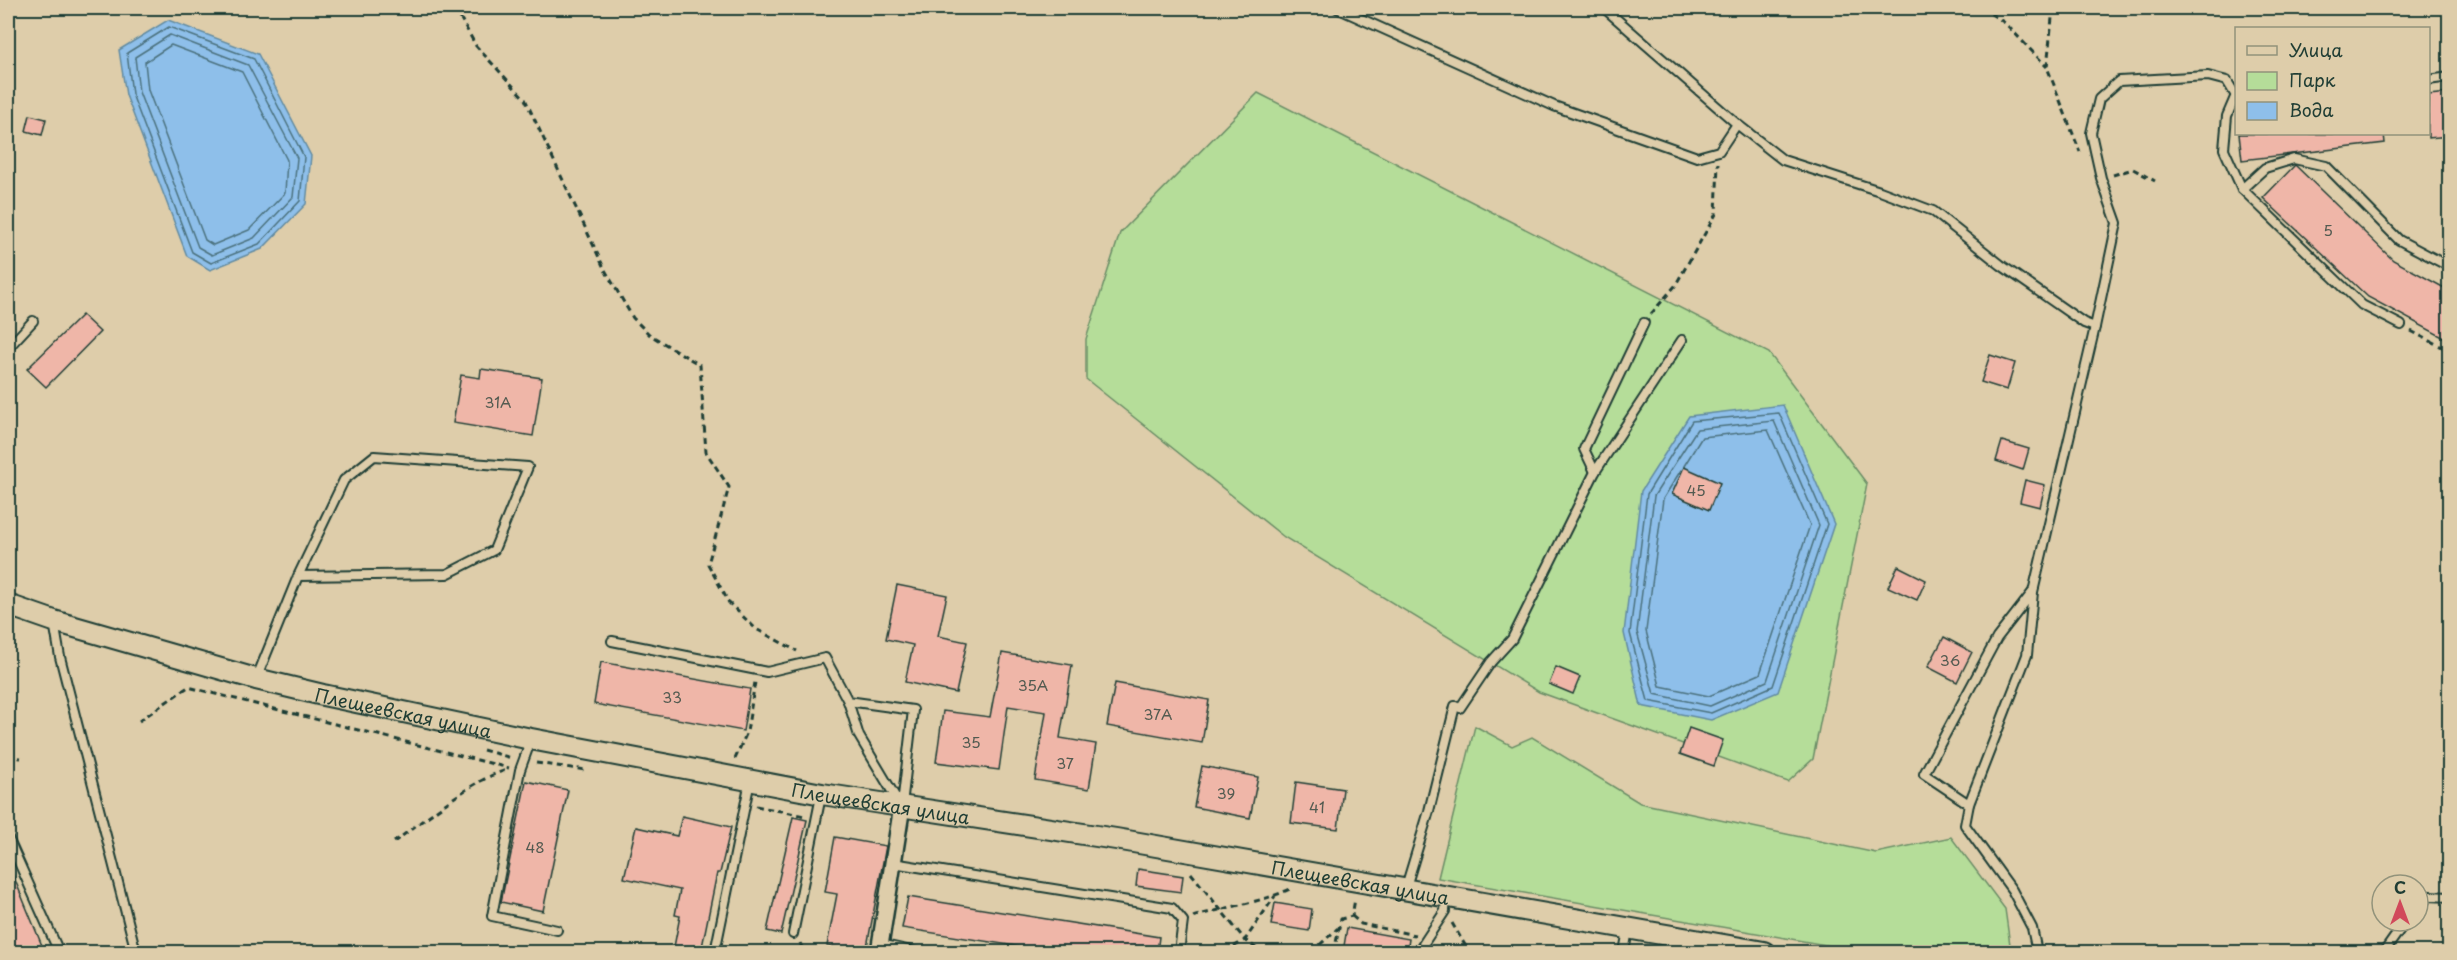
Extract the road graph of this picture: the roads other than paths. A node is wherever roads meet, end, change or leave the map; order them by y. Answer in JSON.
{"nodes":[{"id":1,"x":1337,"y":8,"type":"edge"},
{"id":2,"x":1604,"y":8,"type":"edge"},
{"id":3,"x":2450,"y":77,"type":"edge"},
{"id":4,"x":2430,"y":80,"type":"edge"},
{"id":5,"x":2235,"y":94,"type":"edge"},
{"id":6,"x":2235,"y":98,"type":"edge"},
{"id":7,"x":1737,"y":124,"type":"junction"},
{"id":8,"x":2242,"y":189,"type":"junction"},
{"id":9,"x":2450,"y":267,"type":"edge"},
{"id":10,"x":33,"y":321,"type":"dead end"},
{"id":11,"x":1644,"y":323,"type":"road end"},
{"id":12,"x":2401,"y":325,"type":"road end"},
{"id":13,"x":2095,"y":327,"type":"junction"},
{"id":14,"x":1682,"y":339,"type":"dead end"},
{"id":15,"x":8,"y":348,"type":"edge"},
{"id":16,"x":1595,"y":472,"type":"junction"},
{"id":17,"x":298,"y":576,"type":"junction"},
{"id":18,"x":2033,"y":592,"type":"junction"},
{"id":19,"x":8,"y":605,"type":"edge"},
{"id":20,"x":54,"y":621,"type":"junction"},
{"id":21,"x":612,"y":641,"type":"dead end"},
{"id":22,"x":256,"y":679,"type":"junction"},
{"id":23,"x":848,"y":701,"type":"junction"},
{"id":24,"x":531,"y":740,"type":"junction"},
{"id":25,"x":749,"y":788,"type":"junction"},
{"id":26,"x":819,"y":802,"type":"junction"},
{"id":27,"x":1969,"y":804,"type":"junction"},
{"id":28,"x":902,"y":806,"type":"junction"},
{"id":29,"x":8,"y":838,"type":"edge"},
{"id":30,"x":893,"y":863,"type":"junction"},
{"id":31,"x":1404,"y":891,"type":"junction"},
{"id":32,"x":2430,"y":896,"type":"edge"},
{"id":33,"x":2450,"y":897,"type":"edge"},
{"id":34,"x":1446,"y":905,"type":"junction"},
{"id":35,"x":557,"y":930,"type":"dead end"},
{"id":36,"x":1628,"y":930,"type":"junction"},
{"id":37,"x":2397,"y":933,"type":"edge"},
{"id":38,"x":794,"y":934,"type":"dead end"},
{"id":39,"x":880,"y":948,"type":"edge"},
{"id":40,"x":59,"y":952,"type":"edge"},
{"id":41,"x":136,"y":952,"type":"edge"},
{"id":42,"x":715,"y":952,"type":"edge"},
{"id":43,"x":916,"y":952,"type":"edge"},
{"id":44,"x":1179,"y":952,"type":"edge"},
{"id":45,"x":1418,"y":952,"type":"edge"},
{"id":46,"x":1624,"y":952,"type":"edge"},
{"id":47,"x":1764,"y":952,"type":"edge"},
{"id":48,"x":2037,"y":952,"type":"edge"},
{"id":49,"x":2384,"y":952,"type":"edge"}],
"edges":[{"from":1,"to":7,"type":"lane"},
{"from":2,"to":7,"type":"lane"},
{"from":3,"to":4,"type":"lane"},
{"from":5,"to":13,"type":"lane"},
{"from":6,"to":8,"type":"lane"},
{"from":7,"to":13,"type":"lane"},
{"from":8,"to":9,"type":"lane"},
{"from":8,"to":12,"type":"lane"},
{"from":10,"to":15,"type":"lane"},
{"from":11,"to":16,"type":"lane"},
{"from":13,"to":18,"type":"lane"},
{"from":14,"to":16,"type":"lane"},
{"from":16,"to":31,"type":"lane"},
{"from":17,"to":17,"type":"lane"},
{"from":17,"to":22,"type":"lane"},
{"from":18,"to":27,"type":"lane"},
{"from":18,"to":27,"type":"lane"},
{"from":19,"to":20,"type":"street","name":"Плещеевская улица"},
{"from":20,"to":22,"type":"street","name":"Плещеевская улица"},
{"from":20,"to":41,"type":"lane"},
{"from":21,"to":23,"type":"lane"},
{"from":22,"to":24,"type":"street","name":"Плещеевская улица"},
{"from":23,"to":28,"type":"lane"},
{"from":23,"to":28,"type":"lane"},
{"from":24,"to":25,"type":"street","name":"Плещеевская улица"},
{"from":24,"to":35,"type":"lane"},
{"from":25,"to":26,"type":"street","name":"Плещеевская улица"},
{"from":25,"to":42,"type":"lane"},
{"from":26,"to":28,"type":"street","name":"Плещеевская улица"},
{"from":26,"to":38,"type":"lane"},
{"from":27,"to":48,"type":"lane"},
{"from":28,"to":30,"type":"street"},
{"from":28,"to":31,"type":"street","name":"Плещеевская улица"},
{"from":29,"to":40,"type":"lane"},
{"from":30,"to":39,"type":"street"},
{"from":30,"to":44,"type":"lane"},
{"from":31,"to":34,"type":"street","name":"Плещеевская улица"},
{"from":32,"to":33,"type":"lane"},
{"from":34,"to":36,"type":"street","name":"Плещеевская улица"},
{"from":34,"to":45,"type":"lane"},
{"from":36,"to":46,"type":"lane"},
{"from":36,"to":47,"type":"street","name":"Плещеевская улица"},
{"from":37,"to":49,"type":"lane"},
{"from":39,"to":43,"type":"lane"}]}
